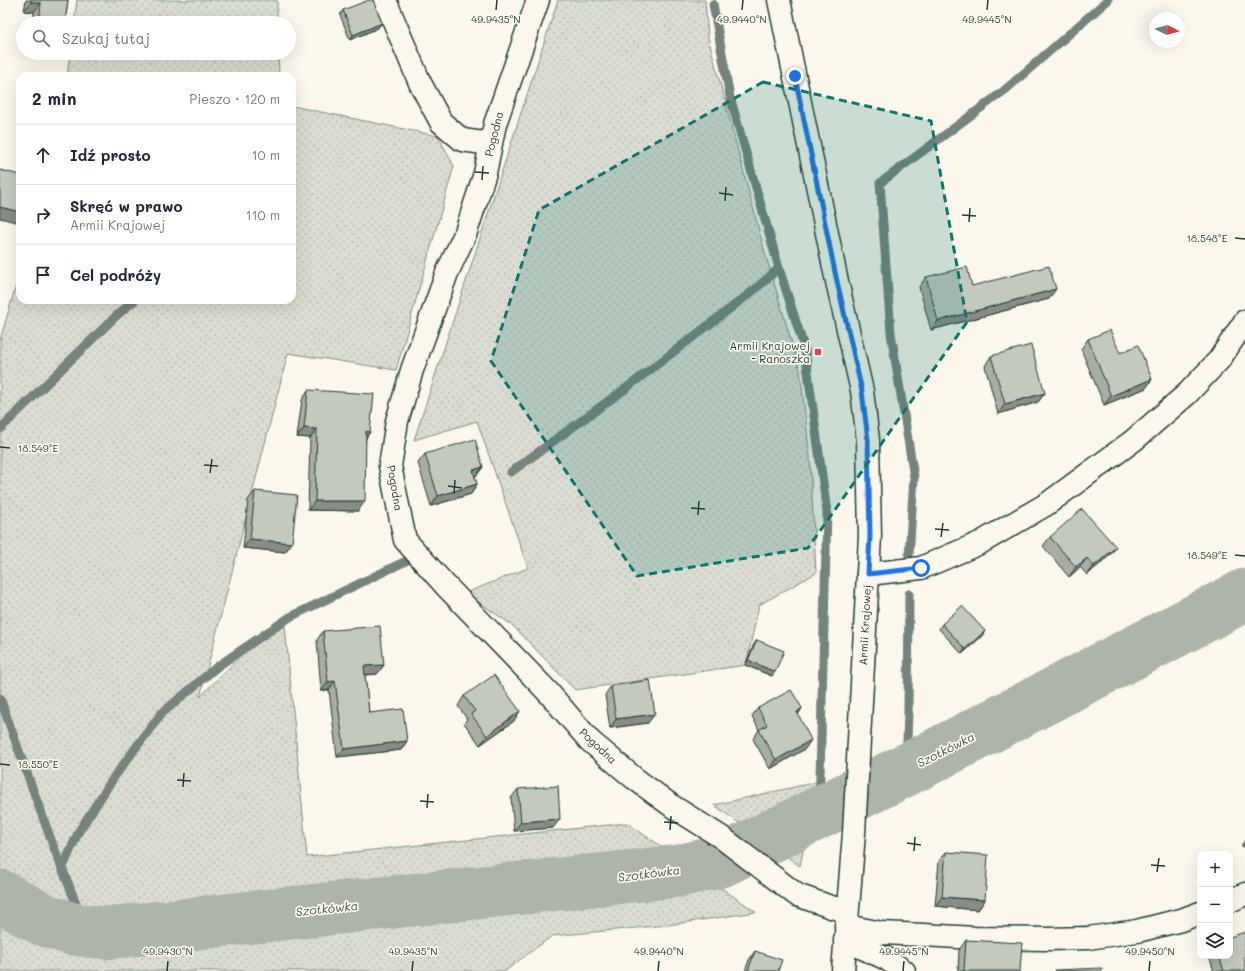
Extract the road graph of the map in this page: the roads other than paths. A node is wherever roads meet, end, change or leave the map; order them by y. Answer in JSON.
{"nodes":[{"id":1,"x":385,"y":0,"type":"edge"},
{"id":2,"x":538,"y":0,"type":"edge"},
{"id":3,"x":779,"y":0,"type":"edge"},
{"id":4,"x":491,"y":144,"type":"junction"},
{"id":5,"x":1245,"y":321,"type":"edge"},
{"id":6,"x":868,"y":574,"type":"junction"},
{"id":7,"x":1245,"y":894,"type":"edge"},
{"id":8,"x":1233,"y":900,"type":"edge"},
{"id":9,"x":1197,"y":914,"type":"edge"},
{"id":10,"x":846,"y":926,"type":"junction"},
{"id":11,"x":843,"y":971,"type":"edge"},
{"id":12,"x":904,"y":971,"type":"edge"}],
"edges":[{"from":1,"to":4,"type":"street"},
{"from":2,"to":4,"type":"street","name":"Pogodna"},
{"from":3,"to":6,"type":"street","name":"Armii Krajowej"},
{"from":4,"to":10,"type":"street","name":"Pogodna"},
{"from":5,"to":6,"type":"street"},
{"from":6,"to":10,"type":"street","name":"Armii Krajowej"},
{"from":7,"to":8,"type":"street"},
{"from":9,"to":10,"type":"street"},
{"from":10,"to":11,"type":"street","name":"Armii Krajowej"},
{"from":10,"to":12,"type":"street"}]}
